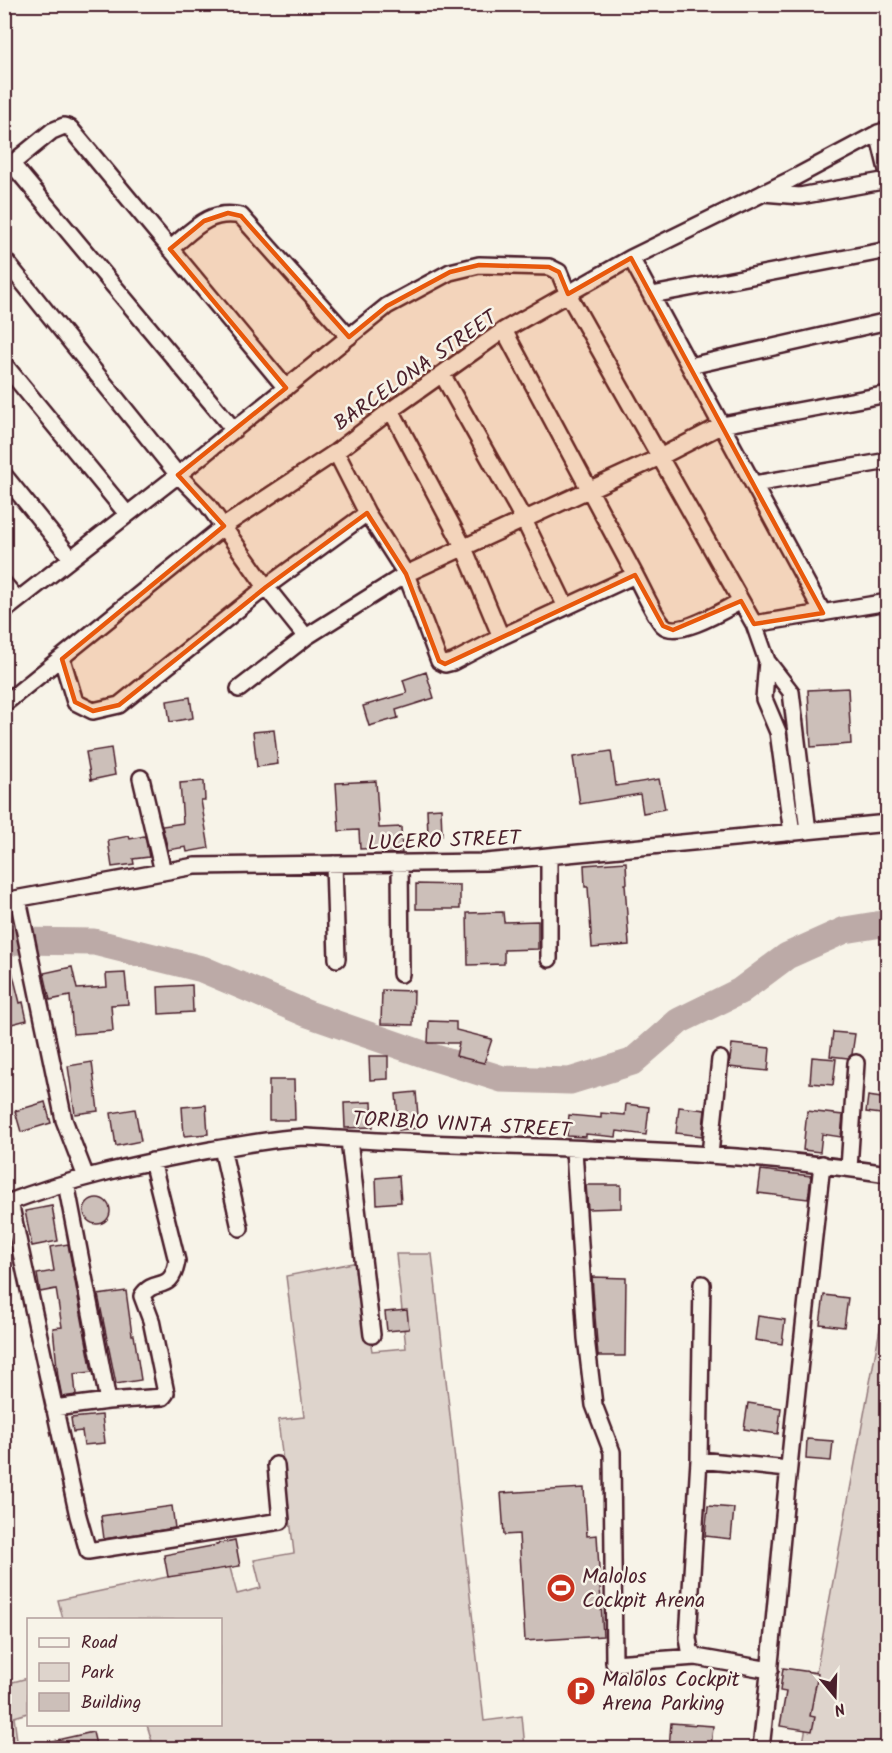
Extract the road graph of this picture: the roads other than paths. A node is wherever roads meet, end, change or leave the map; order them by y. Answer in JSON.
{"nodes":[{"id":1,"x":883,"y":131,"type":"edge"},
{"id":2,"x":8,"y":167,"type":"edge"},
{"id":3,"x":888,"y":174,"type":"edge"},
{"id":4,"x":888,"y":180,"type":"edge"},
{"id":5,"x":763,"y":193,"type":"junction"},
{"id":6,"x":170,"y":249,"type":"junction"},
{"id":7,"x":888,"y":250,"type":"edge"},
{"id":8,"x":632,"y":258,"type":"junction"},
{"id":9,"x":4,"y":259,"type":"edge"},
{"id":10,"x":568,"y":294,"type":"junction"},
{"id":11,"x":652,"y":295,"type":"junction"},
{"id":12,"x":888,"y":321,"type":"edge"},
{"id":13,"x":504,"y":330,"type":"junction"},
{"id":14,"x":349,"y":337,"type":"junction"},
{"id":15,"x":4,"y":364,"type":"edge"},
{"id":16,"x":690,"y":366,"type":"junction"},
{"id":17,"x":442,"y":374,"type":"junction"},
{"id":18,"x":286,"y":388,"type":"junction"},
{"id":19,"x":888,"y":394,"type":"edge"},
{"id":20,"x":391,"y":410,"type":"junction"},
{"id":21,"x":722,"y":424,"type":"junction"},
{"id":22,"x":234,"y":430,"type":"junction"},
{"id":23,"x":336,"y":452,"type":"junction"},
{"id":24,"x":660,"y":457,"type":"junction"},
{"id":25,"x":888,"y":461,"type":"edge"},
{"id":26,"x":4,"y":475,"type":"edge"},
{"id":27,"x":178,"y":475,"type":"junction"},
{"id":28,"x":754,"y":484,"type":"junction"},
{"id":29,"x":589,"y":490,"type":"junction"},
{"id":30,"x":367,"y":513,"type":"junction"},
{"id":31,"x":127,"y":514,"type":"junction"},
{"id":32,"x":524,"y":520,"type":"junction"},
{"id":33,"x":224,"y":526,"type":"junction"},
{"id":34,"x":464,"y":548,"type":"junction"},
{"id":35,"x":71,"y":558,"type":"junction"},
{"id":36,"x":406,"y":574,"type":"junction"},
{"id":37,"x":635,"y":575,"type":"junction"},
{"id":38,"x":4,"y":584,"type":"edge"},
{"id":39,"x":266,"y":587,"type":"junction"},
{"id":40,"x":17,"y":599,"type":"junction"},
{"id":41,"x":741,"y":601,"type":"junction"},
{"id":42,"x":888,"y":602,"type":"edge"},
{"id":43,"x":566,"y":607,"type":"junction"},
{"id":44,"x":4,"y":610,"type":"edge"},
{"id":45,"x":823,"y":613,"type":"junction"},
{"id":46,"x":754,"y":624,"type":"junction"},
{"id":47,"x":306,"y":637,"type":"junction"},
{"id":48,"x":501,"y":637,"type":"junction"},
{"id":49,"x":62,"y":658,"type":"junction"},
{"id":50,"x":767,"y":661,"type":"junction"},
{"id":51,"x":240,"y":689,"type":"dead end"},
{"id":52,"x":4,"y":704,"type":"edge"},
{"id":53,"x":794,"y":710,"type":"junction"},
{"id":54,"x":772,"y":714,"type":"junction"},
{"id":55,"x":141,"y":778,"type":"dead end"},
{"id":56,"x":888,"y":823,"type":"edge"},
{"id":57,"x":808,"y":831,"type":"junction"},
{"id":58,"x":792,"y":832,"type":"junction"},
{"id":59,"x":549,"y":856,"type":"junction"},
{"id":60,"x":334,"y":864,"type":"junction"},
{"id":61,"x":400,"y":864,"type":"junction"},
{"id":62,"x":163,"y":872,"type":"junction"},
{"id":63,"x":11,"y":900,"type":"edge"},
{"id":64,"x":337,"y":959,"type":"dead end"},
{"id":65,"x":549,"y":959,"type":"dead end"},
{"id":66,"x":401,"y":974,"type":"dead end"},
{"id":67,"x":720,"y":1059,"type":"dead end"},
{"id":68,"x":856,"y":1063,"type":"dead end"},
{"id":69,"x":349,"y":1140,"type":"junction"},
{"id":70,"x":222,"y":1148,"type":"junction"},
{"id":71,"x":574,"y":1150,"type":"junction"},
{"id":72,"x":710,"y":1154,"type":"junction"},
{"id":73,"x":152,"y":1161,"type":"junction"},
{"id":74,"x":822,"y":1164,"type":"junction"},
{"id":75,"x":849,"y":1168,"type":"junction"},
{"id":76,"x":888,"y":1174,"type":"edge"},
{"id":77,"x":86,"y":1177,"type":"junction"},
{"id":78,"x":66,"y":1183,"type":"junction"},
{"id":79,"x":7,"y":1203,"type":"edge"},
{"id":80,"x":240,"y":1228,"type":"dead end"},
{"id":81,"x":702,"y":1284,"type":"dead end"},
{"id":82,"x":372,"y":1335,"type":"dead end"},
{"id":83,"x":108,"y":1401,"type":"junction"},
{"id":84,"x":54,"y":1408,"type":"junction"},
{"id":85,"x":699,"y":1460,"type":"junction"},
{"id":86,"x":276,"y":1465,"type":"dead end"},
{"id":87,"x":788,"y":1469,"type":"junction"},
{"id":88,"x":696,"y":1657,"type":"junction"},
{"id":89,"x":770,"y":1670,"type":"junction"},
{"id":90,"x":760,"y":1749,"type":"edge"}],
"edges":[{"from":1,"to":3,"type":"street"},
{"from":1,"to":5,"type":"street","name":"BARCELONA STREET"},
{"from":2,"to":6,"type":"street"},
{"from":2,"to":22,"type":"street"},
{"from":4,"to":5,"type":"street"},
{"from":5,"to":8,"type":"street","name":"BARCELONA STREET"},
{"from":6,"to":14,"type":"street"},
{"from":6,"to":18,"type":"street"},
{"from":7,"to":11,"type":"street"},
{"from":8,"to":10,"type":"street","name":"BARCELONA STREET"},
{"from":8,"to":11,"type":"street"},
{"from":9,"to":27,"type":"street"},
{"from":10,"to":13,"type":"street","name":"BARCELONA STREET"},
{"from":10,"to":14,"type":"street"},
{"from":10,"to":24,"type":"street"},
{"from":11,"to":16,"type":"street"},
{"from":12,"to":16,"type":"street"},
{"from":13,"to":17,"type":"street","name":"BARCELONA STREET"},
{"from":13,"to":29,"type":"street"},
{"from":14,"to":18,"type":"street"},
{"from":15,"to":31,"type":"street"},
{"from":16,"to":21,"type":"street"},
{"from":17,"to":20,"type":"street","name":"BARCELONA STREET"},
{"from":17,"to":32,"type":"street"},
{"from":18,"to":22,"type":"street"},
{"from":19,"to":21,"type":"street"},
{"from":20,"to":23,"type":"street","name":"BARCELONA STREET"},
{"from":20,"to":34,"type":"street"},
{"from":21,"to":24,"type":"street"},
{"from":21,"to":28,"type":"street"},
{"from":22,"to":27,"type":"street"},
{"from":23,"to":30,"type":"street"},
{"from":23,"to":33,"type":"street","name":"BARCELONA STREET"},
{"from":24,"to":29,"type":"street"},
{"from":24,"to":41,"type":"street"},
{"from":25,"to":28,"type":"street"},
{"from":26,"to":35,"type":"street"},
{"from":27,"to":31,"type":"street"},
{"from":27,"to":33,"type":"street"},
{"from":28,"to":45,"type":"street"},
{"from":29,"to":32,"type":"street"},
{"from":29,"to":37,"type":"street"},
{"from":30,"to":36,"type":"street"},
{"from":30,"to":39,"type":"street"},
{"from":31,"to":35,"type":"street"},
{"from":32,"to":34,"type":"street"},
{"from":32,"to":43,"type":"street"},
{"from":33,"to":39,"type":"street"},
{"from":33,"to":49,"type":"street","name":"BARCELONA STREET"},
{"from":34,"to":36,"type":"street"},
{"from":34,"to":48,"type":"street"},
{"from":35,"to":40,"type":"street"},
{"from":36,"to":47,"type":"street"},
{"from":36,"to":48,"type":"street"},
{"from":37,"to":41,"type":"street"},
{"from":37,"to":43,"type":"street"},
{"from":38,"to":40,"type":"street"},
{"from":39,"to":47,"type":"street"},
{"from":39,"to":49,"type":"street"},
{"from":40,"to":44,"type":"street"},
{"from":41,"to":46,"type":"street"},
{"from":42,"to":45,"type":"street"},
{"from":43,"to":48,"type":"street"},
{"from":45,"to":46,"type":"street"},
{"from":46,"to":50,"type":"street"},
{"from":47,"to":51,"type":"street"},
{"from":49,"to":52,"type":"street","name":"BARCELONA STREET"},
{"from":50,"to":53,"type":"street"},
{"from":50,"to":54,"type":"street"},
{"from":53,"to":54,"type":"street"},
{"from":53,"to":57,"type":"street"},
{"from":54,"to":58,"type":"street"},
{"from":55,"to":62,"type":"street"},
{"from":56,"to":57,"type":"street","name":"LUCERO STREET"},
{"from":57,"to":58,"type":"street","name":"LUCERO STREET"},
{"from":58,"to":59,"type":"street","name":"LUCERO STREET"},
{"from":59,"to":61,"type":"street","name":"LUCERO STREET"},
{"from":59,"to":65,"type":"street"},
{"from":60,"to":61,"type":"street","name":"LUCERO STREET"},
{"from":60,"to":62,"type":"street","name":"LUCERO STREET"},
{"from":60,"to":64,"type":"street"},
{"from":61,"to":66,"type":"street"},
{"from":62,"to":63,"type":"street","name":"LUCERO STREET"},
{"from":63,"to":77,"type":"street"},
{"from":67,"to":72,"type":"street"},
{"from":68,"to":75,"type":"street"},
{"from":69,"to":70,"type":"street","name":"TORIBIO VINTA STREET"},
{"from":69,"to":71,"type":"street","name":"TORIBIO VINTA STREET"},
{"from":69,"to":82,"type":"street"},
{"from":70,"to":73,"type":"street","name":"TORIBIO VINTA STREET"},
{"from":70,"to":80,"type":"street"},
{"from":71,"to":72,"type":"street","name":"TORIBIO VINTA STREET"},
{"from":71,"to":88,"type":"street"},
{"from":72,"to":74,"type":"street","name":"TORIBIO VINTA STREET"},
{"from":73,"to":77,"type":"street","name":"TORIBIO VINTA STREET"},
{"from":73,"to":83,"type":"street"},
{"from":74,"to":75,"type":"street","name":"TORIBIO VINTA STREET"},
{"from":74,"to":87,"type":"street"},
{"from":75,"to":76,"type":"street","name":"TORIBIO VINTA STREET"},
{"from":77,"to":78,"type":"street","name":"TORIBIO VINTA STREET"},
{"from":78,"to":79,"type":"street","name":"TORIBIO VINTA STREET"},
{"from":78,"to":83,"type":"street"},
{"from":79,"to":84,"type":"street"},
{"from":81,"to":85,"type":"street"},
{"from":83,"to":84,"type":"street"},
{"from":84,"to":86,"type":"street"},
{"from":85,"to":87,"type":"street"},
{"from":85,"to":88,"type":"street"},
{"from":87,"to":89,"type":"street"},
{"from":88,"to":89,"type":"street"},
{"from":89,"to":90,"type":"street"}]}
